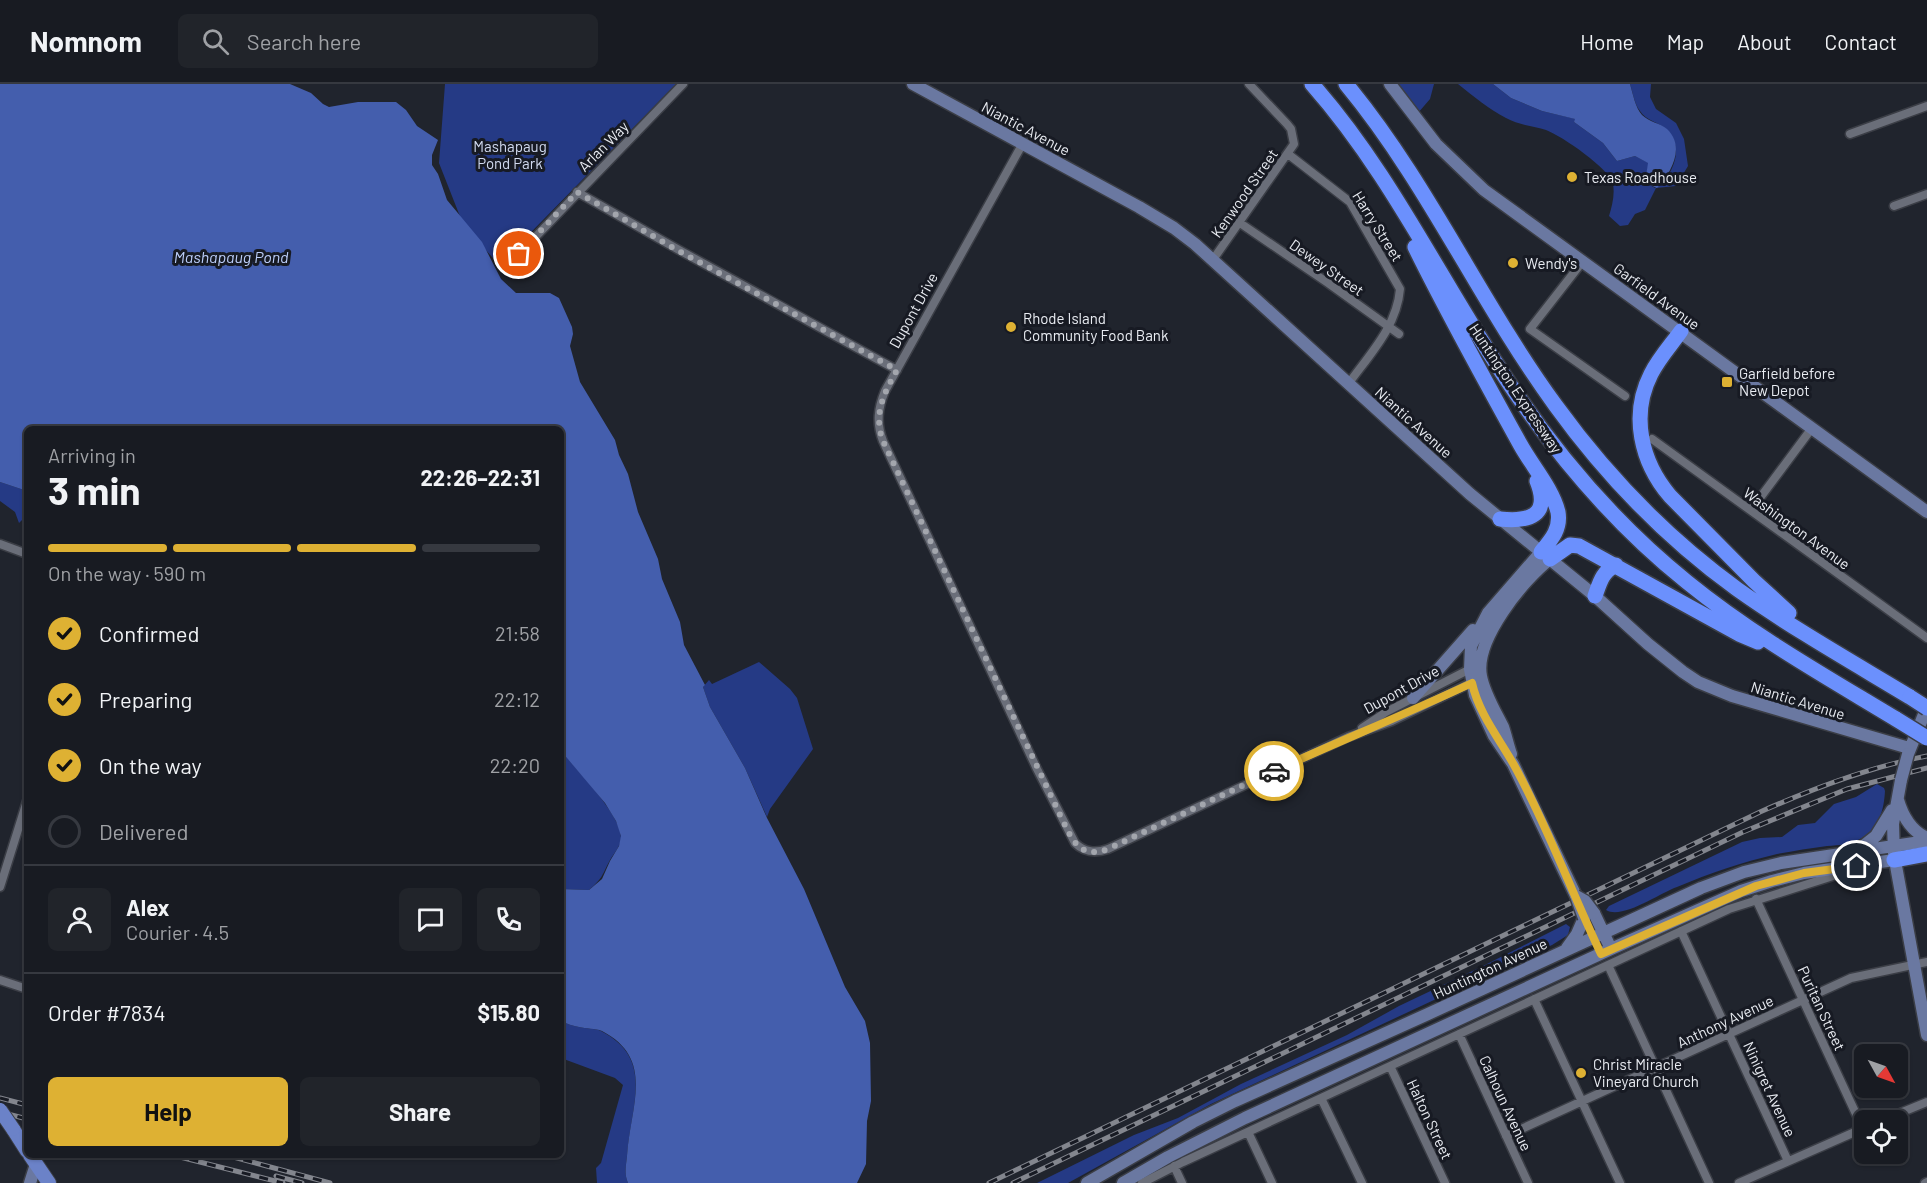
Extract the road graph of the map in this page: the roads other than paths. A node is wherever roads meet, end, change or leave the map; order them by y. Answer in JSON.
{"nodes":[{"id":1,"x":683,"y":84,"type":"edge"},
{"id":2,"x":913,"y":84,"type":"edge"},
{"id":3,"x":1249,"y":84,"type":"edge"},
{"id":4,"x":1312,"y":84,"type":"edge"},
{"id":5,"x":1346,"y":84,"type":"edge"},
{"id":6,"x":1390,"y":84,"type":"edge"},
{"id":7,"x":932,"y":88,"type":"edge"},
{"id":8,"x":1927,"y":106,"type":"edge"},
{"id":9,"x":1850,"y":134,"type":"dead end"},
{"id":10,"x":1023,"y":143,"type":"junction"},
{"id":11,"x":1288,"y":154,"type":"junction"},
{"id":12,"x":1381,"y":174,"type":"junction"},
{"id":13,"x":577,"y":192,"type":"junction"},
{"id":14,"x":1927,"y":194,"type":"edge"},
{"id":15,"x":1894,"y":206,"type":"dead end"},
{"id":16,"x":1240,"y":223,"type":"junction"},
{"id":17,"x":519,"y":254,"type":"dead end"},
{"id":18,"x":1212,"y":261,"type":"junction"},
{"id":19,"x":1583,"y":261,"type":"junction"},
{"id":20,"x":1389,"y":327,"type":"junction"},
{"id":21,"x":1681,"y":331,"type":"junction"},
{"id":22,"x":1399,"y":334,"type":"dead end"},
{"id":23,"x":897,"y":370,"type":"junction"},
{"id":24,"x":1349,"y":383,"type":"junction"},
{"id":25,"x":1625,"y":396,"type":"dead end"},
{"id":26,"x":1812,"y":428,"type":"junction"},
{"id":27,"x":1652,"y":439,"type":"dead end"},
{"id":28,"x":1526,"y":456,"type":"junction"},
{"id":29,"x":1751,"y":510,"type":"junction"},
{"id":30,"x":1927,"y":512,"type":"edge"},
{"id":31,"x":1500,"y":519,"type":"junction"},
{"id":32,"x":0,"y":544,"type":"edge"},
{"id":33,"x":24,"y":553,"type":"edge"},
{"id":34,"x":1545,"y":555,"type":"junction"},
{"id":35,"x":1616,"y":565,"type":"junction"},
{"id":36,"x":1595,"y":596,"type":"junction"},
{"id":37,"x":1494,"y":614,"type":"junction"},
{"id":38,"x":1927,"y":638,"type":"edge"},
{"id":39,"x":1789,"y":654,"type":"junction"},
{"id":40,"x":1475,"y":666,"type":"junction"},
{"id":41,"x":1871,"y":674,"type":"junction"},
{"id":42,"x":1476,"y":681,"type":"junction"},
{"id":43,"x":1413,"y":698,"type":"junction"},
{"id":44,"x":1927,"y":707,"type":"edge"},
{"id":45,"x":1348,"y":737,"type":"junction"},
{"id":46,"x":1927,"y":738,"type":"edge"},
{"id":47,"x":1909,"y":751,"type":"junction"},
{"id":48,"x":1898,"y":798,"type":"junction"},
{"id":49,"x":24,"y":811,"type":"edge"},
{"id":50,"x":1927,"y":840,"type":"edge"},
{"id":51,"x":1854,"y":852,"type":"junction"},
{"id":52,"x":1894,"y":853,"type":"junction"},
{"id":53,"x":1927,"y":854,"type":"edge"},
{"id":54,"x":1871,"y":864,"type":"junction"},
{"id":55,"x":0,"y":887,"type":"edge"},
{"id":56,"x":1756,"y":899,"type":"junction"},
{"id":57,"x":1589,"y":915,"type":"junction"},
{"id":58,"x":1682,"y":931,"type":"junction"},
{"id":59,"x":1598,"y":935,"type":"junction"},
{"id":60,"x":1564,"y":951,"type":"junction"},
{"id":61,"x":1606,"y":951,"type":"junction"},
{"id":62,"x":1927,"y":962,"type":"edge"},
{"id":63,"x":1608,"y":965,"type":"junction"},
{"id":64,"x":1914,"y":965,"type":"junction"},
{"id":65,"x":0,"y":980,"type":"edge"},
{"id":66,"x":24,"y":988,"type":"edge"},
{"id":67,"x":1534,"y":999,"type":"junction"},
{"id":68,"x":1803,"y":1000,"type":"junction"},
{"id":69,"x":1459,"y":1034,"type":"junction"},
{"id":70,"x":1729,"y":1034,"type":"junction"},
{"id":71,"x":1927,"y":1035,"type":"edge"},
{"id":72,"x":1390,"y":1066,"type":"junction"},
{"id":73,"x":1655,"y":1068,"type":"junction"},
{"id":74,"x":1321,"y":1098,"type":"junction"},
{"id":75,"x":1582,"y":1102,"type":"junction"},
{"id":76,"x":1927,"y":1102,"type":"edge"},
{"id":77,"x":0,"y":1110,"type":"edge"},
{"id":78,"x":1855,"y":1110,"type":"edge"},
{"id":79,"x":1907,"y":1110,"type":"edge"},
{"id":80,"x":1248,"y":1132,"type":"junction"},
{"id":81,"x":1854,"y":1133,"type":"edge"},
{"id":82,"x":1506,"y":1136,"type":"junction"},
{"id":83,"x":24,"y":1146,"type":"edge"},
{"id":84,"x":33,"y":1160,"type":"edge"},
{"id":85,"x":1788,"y":1161,"type":"junction"},
{"id":86,"x":1174,"y":1167,"type":"junction"},
{"id":87,"x":30,"y":1183,"type":"edge"},
{"id":88,"x":49,"y":1183,"type":"edge"},
{"id":89,"x":1087,"y":1183,"type":"edge"},
{"id":90,"x":1123,"y":1183,"type":"edge"},
{"id":91,"x":1142,"y":1183,"type":"edge"},
{"id":92,"x":1182,"y":1183,"type":"edge"},
{"id":93,"x":1272,"y":1183,"type":"edge"},
{"id":94,"x":1362,"y":1183,"type":"edge"},
{"id":95,"x":1445,"y":1183,"type":"edge"},
{"id":96,"x":1528,"y":1183,"type":"edge"},
{"id":97,"x":1620,"y":1183,"type":"edge"},
{"id":98,"x":1709,"y":1183,"type":"edge"},
{"id":99,"x":1739,"y":1183,"type":"edge"}],
"edges":[{"from":1,"to":13,"type":"street","name":"Arlan Way"},
{"from":2,"to":7,"type":"street","name":"Niantic Avenue"},
{"from":3,"to":11,"type":"street","name":"Kenwood Street"},
{"from":4,"to":12,"type":"highway","name":"Huntington Expressway"},
{"from":5,"to":41,"type":"highway","name":"Huntington Expressway"},
{"from":6,"to":19,"type":"street","name":"Garfield Avenue"},
{"from":7,"to":10,"type":"street","name":"Niantic Avenue"},
{"from":8,"to":9,"type":"street"},
{"from":10,"to":18,"type":"street","name":"Niantic Avenue"},
{"from":10,"to":23,"type":"street","name":"Dupont Drive"},
{"from":11,"to":16,"type":"street","name":"Kenwood Street"},
{"from":11,"to":20,"type":"street","name":"Harry Street"},
{"from":12,"to":28,"type":"highway"},
{"from":12,"to":39,"type":"highway","name":"Huntington Expressway"},
{"from":13,"to":17,"type":"street","name":"Arlan Way"},
{"from":13,"to":23,"type":"street"},
{"from":14,"to":15,"type":"street"},
{"from":16,"to":18,"type":"street","name":"Kenwood Street"},
{"from":16,"to":20,"type":"street","name":"Dewey Street"},
{"from":18,"to":24,"type":"street","name":"Niantic Avenue"},
{"from":19,"to":21,"type":"street","name":"Garfield Avenue"},
{"from":19,"to":25,"type":"street"},
{"from":20,"to":22,"type":"street","name":"Dewey Street"},
{"from":20,"to":24,"type":"street"},
{"from":21,"to":26,"type":"street","name":"Garfield Avenue"},
{"from":21,"to":41,"type":"highway"},
{"from":23,"to":45,"type":"street","name":"Dupont Drive"},
{"from":24,"to":31,"type":"street","name":"Niantic Avenue"},
{"from":26,"to":29,"type":"street"},
{"from":26,"to":30,"type":"street","name":"Garfield Avenue"},
{"from":27,"to":29,"type":"street","name":"Washington Avenue"},
{"from":28,"to":31,"type":"highway"},
{"from":28,"to":34,"type":"highway"},
{"from":29,"to":38,"type":"street","name":"Washington Avenue"},
{"from":31,"to":34,"type":"street","name":"Niantic Avenue"},
{"from":32,"to":33,"type":"street"},
{"from":34,"to":35,"type":"highway"},
{"from":34,"to":36,"type":"street","name":"Niantic Avenue"},
{"from":34,"to":37,"type":"street"},
{"from":35,"to":36,"type":"highway"},
{"from":35,"to":39,"type":"highway"},
{"from":36,"to":47,"type":"street","name":"Niantic Avenue"},
{"from":37,"to":40,"type":"street"},
{"from":37,"to":43,"type":"street"},
{"from":39,"to":46,"type":"highway","name":"Huntington Expressway","bridge":true},
{"from":40,"to":42,"type":"street"},
{"from":40,"to":43,"type":"street","name":"Dupont Drive"},
{"from":41,"to":44,"type":"highway","name":"Huntington Expressway","bridge":true},
{"from":42,"to":45,"type":"street","name":"Dupont Drive"},
{"from":42,"to":57,"type":"street","bridge":true},
{"from":43,"to":45,"type":"street","name":"Dupont Drive"},
{"from":44,"to":47,"type":"street"},
{"from":47,"to":48,"type":"street","bridge":true},
{"from":48,"to":50,"type":"street"},
{"from":48,"to":51,"type":"street"},
{"from":48,"to":52,"type":"street"},
{"from":49,"to":55,"type":"street"},
{"from":50,"to":52,"type":"street","name":"Huntington Avenue"},
{"from":51,"to":52,"type":"street","name":"Huntington Avenue"},
{"from":51,"to":59,"type":"street","name":"Huntington Avenue"},
{"from":52,"to":53,"type":"highway"},
{"from":52,"to":54,"type":"street","name":"Huntington Avenue"},
{"from":52,"to":64,"type":"street"},
{"from":54,"to":56,"type":"street","name":"Huntington Avenue"},
{"from":54,"to":61,"type":"street","name":"Huntington Avenue"},
{"from":56,"to":58,"type":"street","name":"Huntington Avenue"},
{"from":56,"to":68,"type":"street","name":"Puritan Street"},
{"from":57,"to":59,"type":"street"},
{"from":57,"to":60,"type":"street"},
{"from":58,"to":63,"type":"street","name":"Huntington Avenue"},
{"from":58,"to":70,"type":"street","name":"Ninigret Avenue"},
{"from":59,"to":60,"type":"street","name":"Huntington Avenue"},
{"from":59,"to":61,"type":"street"},
{"from":60,"to":89,"type":"street","name":"Huntington Avenue"},
{"from":61,"to":90,"type":"street","name":"Huntington Avenue"},
{"from":62,"to":64,"type":"street","name":"Anthony Avenue"},
{"from":63,"to":67,"type":"street","name":"Huntington Avenue"},
{"from":63,"to":73,"type":"street"},
{"from":64,"to":68,"type":"street","name":"Anthony Avenue"},
{"from":64,"to":71,"type":"street"},
{"from":65,"to":66,"type":"street"},
{"from":67,"to":69,"type":"street","name":"Huntington Avenue"},
{"from":67,"to":75,"type":"street"},
{"from":68,"to":70,"type":"street","name":"Anthony Avenue"},
{"from":68,"to":78,"type":"street","name":"Puritan Street"},
{"from":69,"to":72,"type":"street","name":"Huntington Avenue"},
{"from":69,"to":82,"type":"street","name":"Calhoun Avenue"},
{"from":70,"to":73,"type":"street","name":"Anthony Avenue"},
{"from":70,"to":85,"type":"street","name":"Ninigret Avenue"},
{"from":72,"to":74,"type":"street","name":"Huntington Avenue"},
{"from":72,"to":95,"type":"street","name":"Halton Street"},
{"from":73,"to":75,"type":"street","name":"Anthony Avenue"},
{"from":73,"to":98,"type":"street"},
{"from":74,"to":80,"type":"street","name":"Huntington Avenue"},
{"from":74,"to":94,"type":"street"},
{"from":75,"to":82,"type":"street","name":"Anthony Avenue"},
{"from":75,"to":97,"type":"street"},
{"from":76,"to":79,"type":"street"},
{"from":77,"to":83,"type":"main road","bridge":true},
{"from":80,"to":86,"type":"street","name":"Huntington Avenue"},
{"from":80,"to":93,"type":"street"},
{"from":81,"to":85,"type":"street"},
{"from":82,"to":96,"type":"street","name":"Calhoun Avenue"},
{"from":84,"to":87,"type":"street"},
{"from":84,"to":88,"type":"main road"},
{"from":85,"to":99,"type":"street"},
{"from":86,"to":91,"type":"street","name":"Huntington Avenue"},
{"from":86,"to":92,"type":"street"}]}
